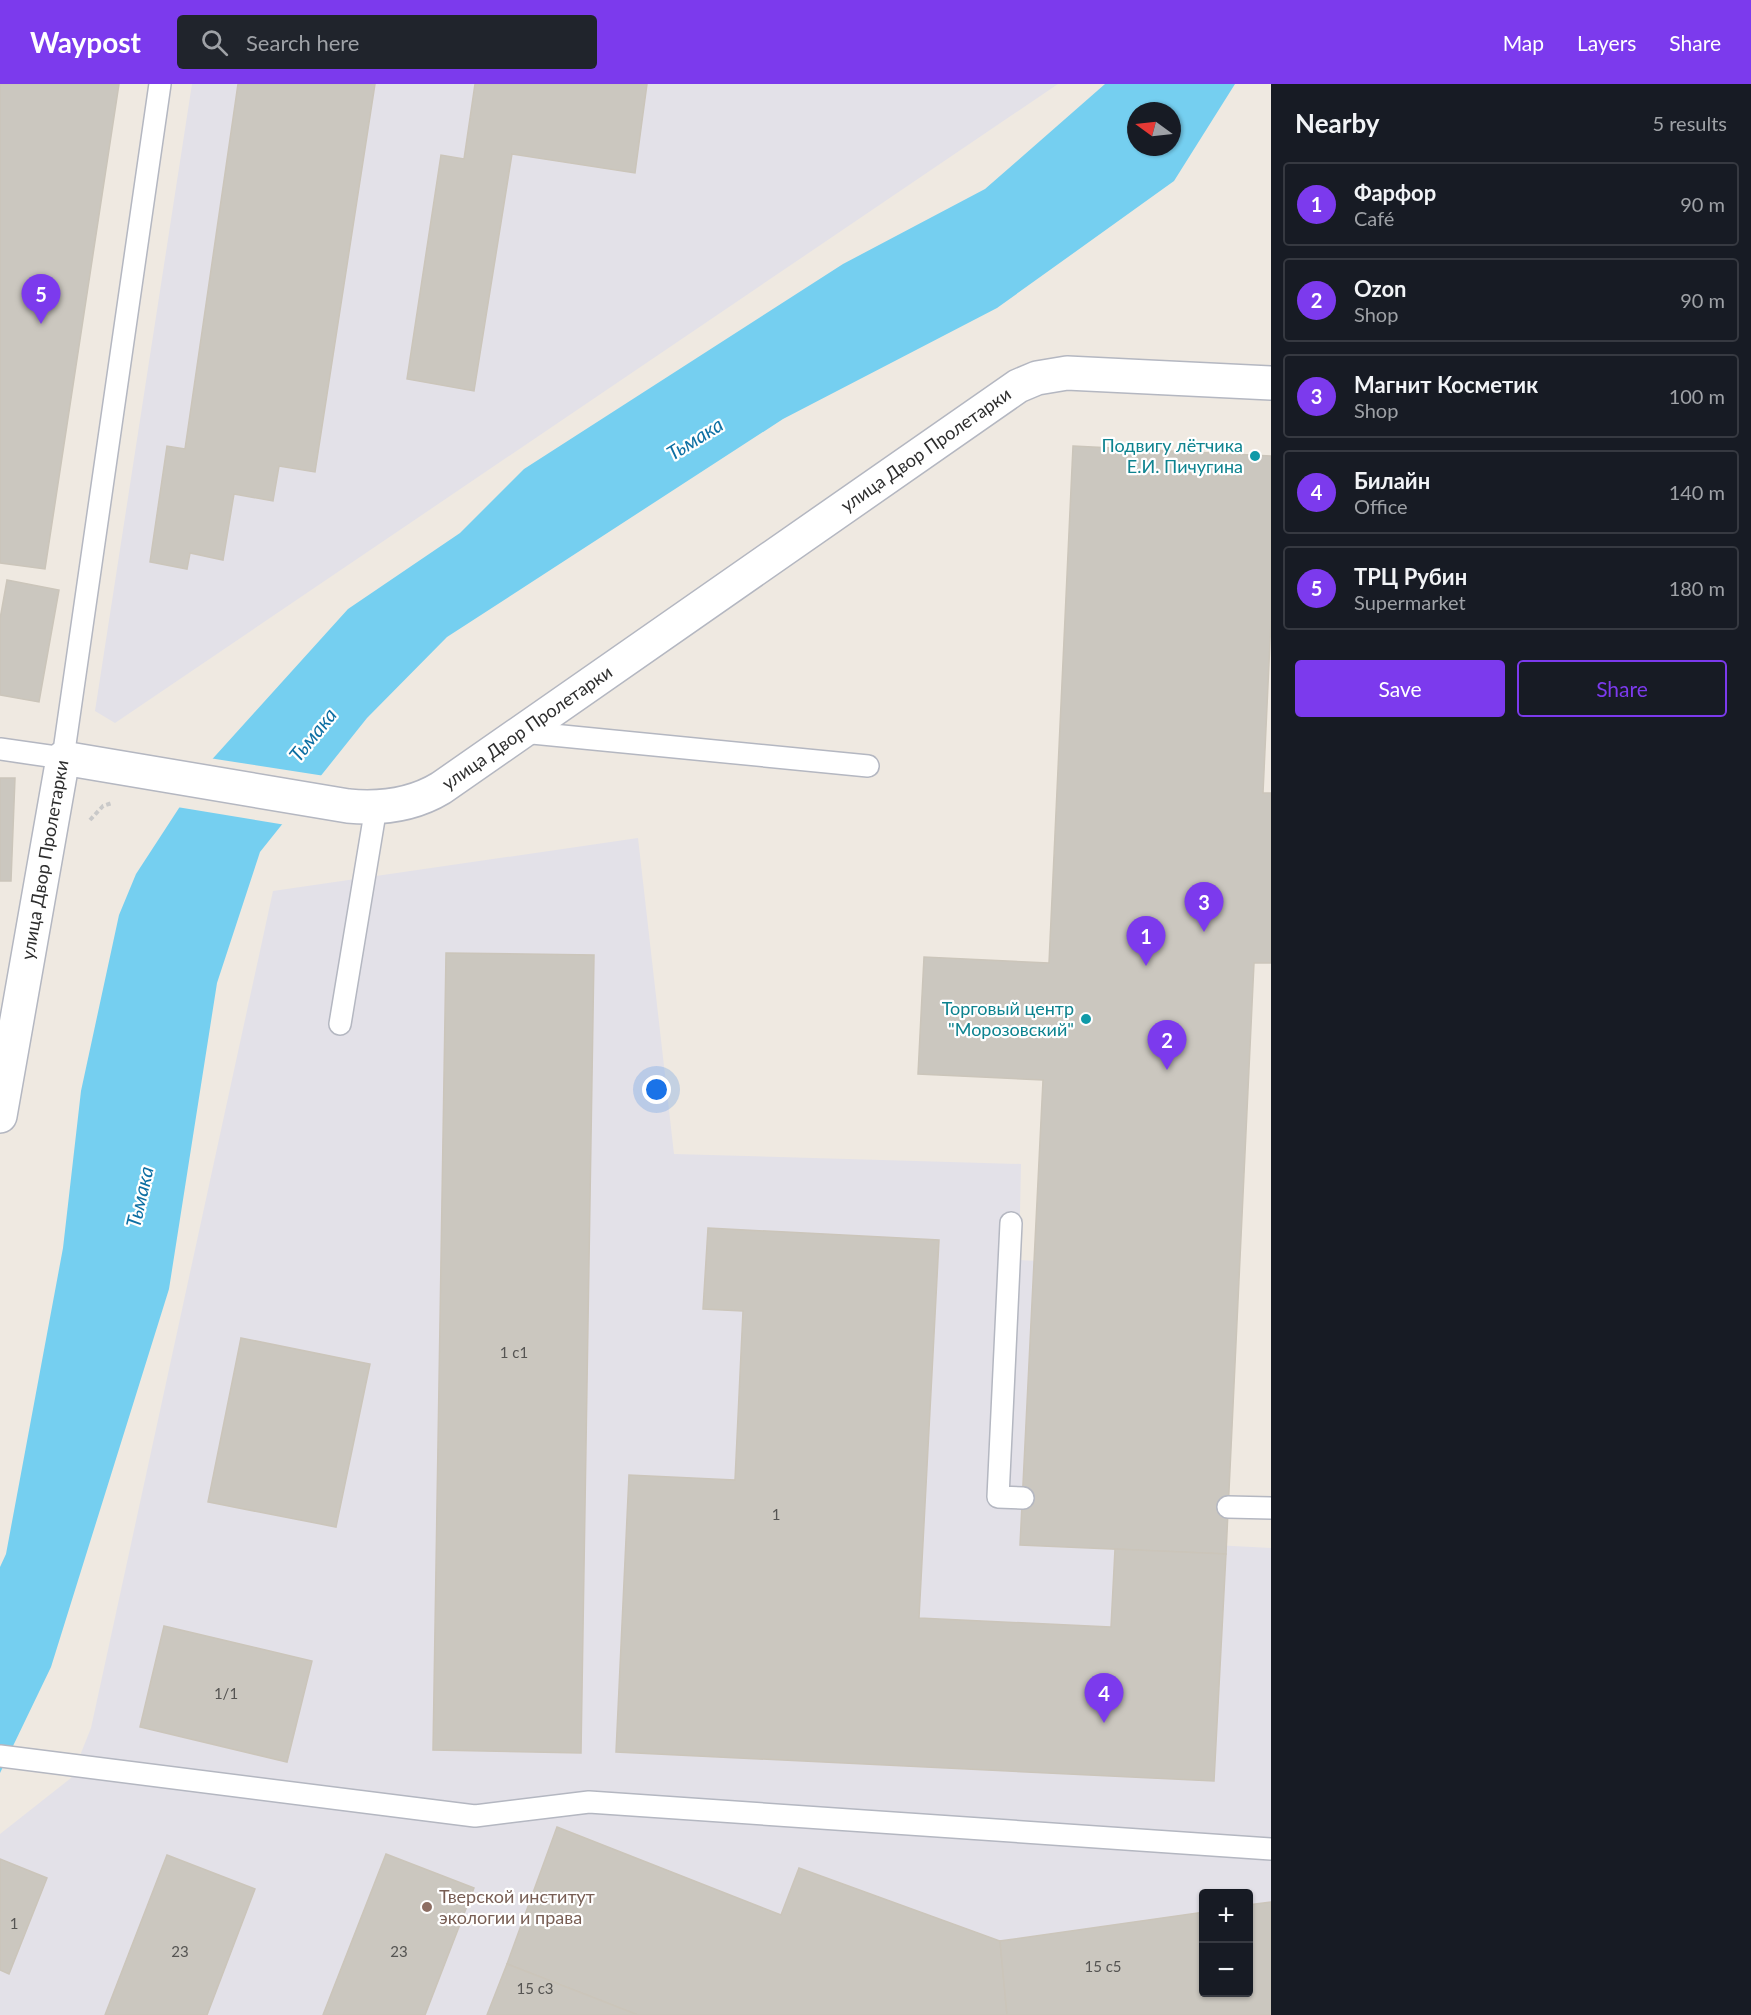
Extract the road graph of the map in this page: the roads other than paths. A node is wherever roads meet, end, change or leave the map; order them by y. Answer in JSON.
{"nodes":[{"id":1,"x":160,"y":84,"type":"edge"},
{"id":2,"x":1271,"y":383,"type":"edge"},
{"id":3,"x":522,"y":732,"type":"junction"},
{"id":4,"x":0,"y":749,"type":"edge"},
{"id":5,"x":63,"y":758,"type":"junction"},
{"id":6,"x":868,"y":766,"type":"dead end"},
{"id":7,"x":376,"y":807,"type":"junction"},
{"id":8,"x":340,"y":1024,"type":"dead end"},
{"id":9,"x":2,"y":1096,"type":"edge"},
{"id":10,"x":1011,"y":1223,"type":"dead end"},
{"id":11,"x":1023,"y":1498,"type":"dead end"},
{"id":12,"x":1228,"y":1507,"type":"dead end"},
{"id":13,"x":1271,"y":1508,"type":"edge"},
{"id":14,"x":0,"y":1756,"type":"edge"},
{"id":15,"x":1271,"y":1849,"type":"edge"}],
"edges":[{"from":1,"to":5,"type":"lane"},
{"from":2,"to":3,"type":"street","name":"улица Двор Пролетарки"},
{"from":3,"to":6,"type":"lane"},
{"from":3,"to":7,"type":"street","name":"улица Двор Пролетарки"},
{"from":4,"to":5,"type":"lane"},
{"from":5,"to":7,"type":"street","name":"улица Двор Пролетарки"},
{"from":5,"to":9,"type":"street","name":"улица Двор Пролетарки"},
{"from":7,"to":8,"type":"lane"},
{"from":10,"to":11,"type":"lane"},
{"from":12,"to":13,"type":"lane"},
{"from":14,"to":15,"type":"lane"}]}
